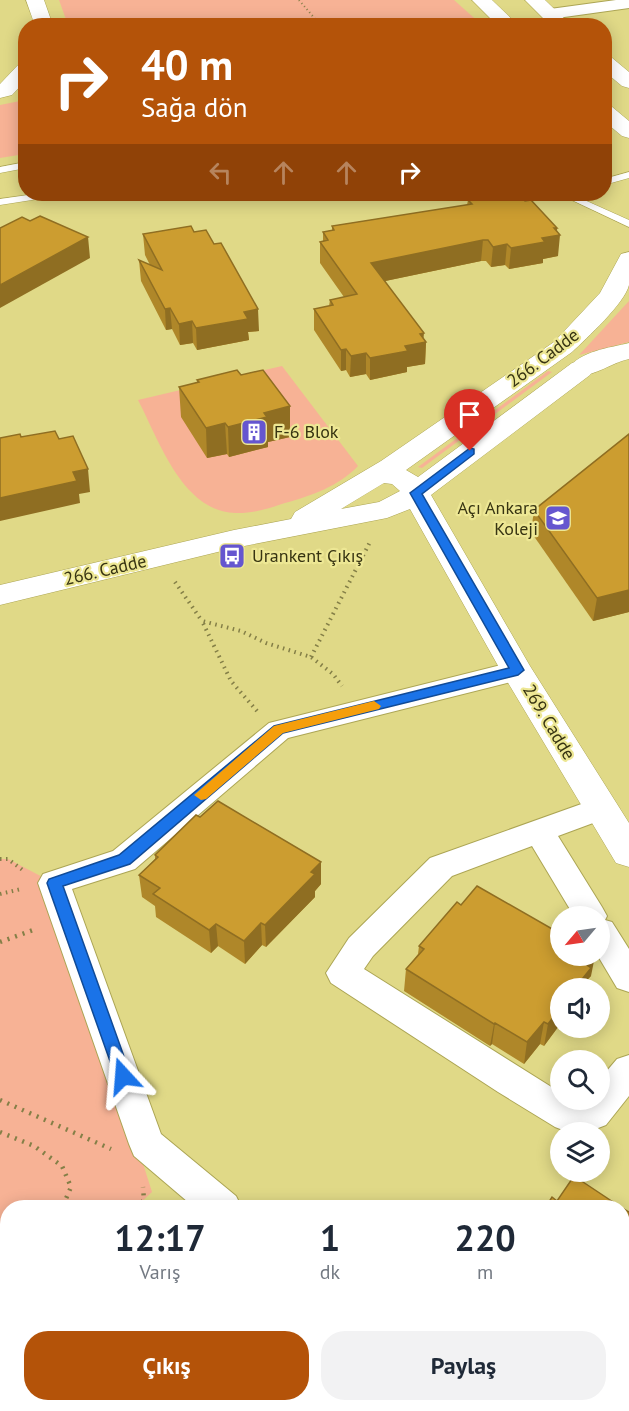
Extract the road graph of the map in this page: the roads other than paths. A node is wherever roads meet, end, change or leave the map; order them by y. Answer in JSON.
{"nodes":[{"id":1,"x":35,"y":0,"type":"edge"},
{"id":2,"x":481,"y":0,"type":"edge"},
{"id":3,"x":534,"y":0,"type":"edge"},
{"id":4,"x":629,"y":3,"type":"edge"},
{"id":5,"x":564,"y":13,"type":"edge"},
{"id":6,"x":41,"y":18,"type":"edge"},
{"id":7,"x":501,"y":18,"type":"edge"},
{"id":8,"x":612,"y":67,"type":"edge"},
{"id":9,"x":18,"y":77,"type":"edge"},
{"id":10,"x":629,"y":81,"type":"edge"},
{"id":11,"x":0,"y":92,"type":"edge"},
{"id":12,"x":612,"y":117,"type":"edge"},
{"id":13,"x":628,"y":132,"type":"edge"},
{"id":14,"x":18,"y":167,"type":"edge"},
{"id":15,"x":0,"y":170,"type":"edge"},
{"id":16,"x":629,"y":175,"type":"edge"},
{"id":17,"x":612,"y":180,"type":"edge"},
{"id":18,"x":18,"y":199,"type":"edge"},
{"id":19,"x":579,"y":201,"type":"edge"},
{"id":20,"x":0,"y":202,"type":"edge"},
{"id":21,"x":629,"y":225,"type":"edge"},
{"id":22,"x":629,"y":259,"type":"edge"},
{"id":23,"x":629,"y":351,"type":"edge"},
{"id":24,"x":370,"y":480,"type":"junction"},
{"id":25,"x":416,"y":493,"type":"junction"},
{"id":26,"x":387,"y":509,"type":"junction"},
{"id":27,"x":434,"y":528,"type":"junction"},
{"id":28,"x":280,"y":529,"type":"junction"},
{"id":29,"x":0,"y":595,"type":"edge"},
{"id":30,"x":518,"y":670,"type":"junction"},
{"id":31,"x":602,"y":808,"type":"junction"},
{"id":32,"x":539,"y":831,"type":"junction"},
{"id":33,"x":629,"y":853,"type":"edge"},
{"id":34,"x":585,"y":906,"type":"edge"},
{"id":35,"x":610,"y":947,"type":"edge"},
{"id":36,"x":629,"y":978,"type":"edge"},
{"id":37,"x":629,"y":1070,"type":"edge"},
{"id":38,"x":214,"y":1200,"type":"edge"}],
"edges":[{"from":1,"to":6,"type":"main road"},
{"from":2,"to":7,"type":"main road"},
{"from":3,"to":5,"type":"main road"},
{"from":4,"to":5,"type":"street"},
{"from":8,"to":10,"type":"main road"},
{"from":9,"to":11,"type":"main road"},
{"from":12,"to":13,"type":"main road"},
{"from":14,"to":15,"type":"lane"},
{"from":16,"to":17,"type":"lane"},
{"from":18,"to":20,"type":"lane"},
{"from":19,"to":21,"type":"lane"},
{"from":22,"to":24,"type":"main road","name":"266. Cadde"},
{"from":23,"to":25,"type":"main road","name":"266. Cadde"},
{"from":24,"to":25,"type":"main road"},
{"from":24,"to":26,"type":"main road"},
{"from":24,"to":28,"type":"main road","name":"266. Cadde"},
{"from":25,"to":26,"type":"main road","name":"266. Cadde"},
{"from":25,"to":27,"type":"main road","name":"269. Cadde"},
{"from":26,"to":27,"type":"main road"},
{"from":26,"to":28,"type":"main road","name":"266. Cadde"},
{"from":27,"to":30,"type":"main road","name":"269. Cadde"},
{"from":28,"to":29,"type":"main road","name":"266. Cadde"},
{"from":30,"to":31,"type":"main road","name":"269. Cadde"},
{"from":30,"to":38,"type":"street"},
{"from":31,"to":32,"type":"street"},
{"from":31,"to":33,"type":"main road","name":"269. Cadde"},
{"from":32,"to":34,"type":"street"},
{"from":32,"to":37,"type":"street"},
{"from":35,"to":36,"type":"street"}]}
